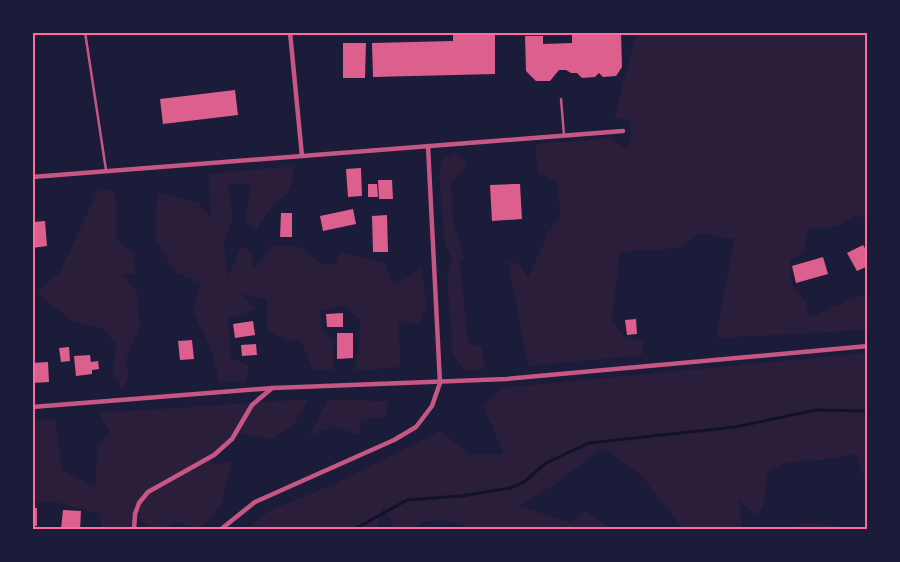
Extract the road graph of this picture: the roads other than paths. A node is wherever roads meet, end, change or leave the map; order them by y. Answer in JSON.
{"nodes":[{"id":1,"x":85,"y":32,"type":"edge"},
{"id":2,"x":290,"y":32,"type":"edge"},
{"id":3,"x":562,"y":99,"type":"dead end"},
{"id":4,"x":623,"y":131,"type":"dead end"},
{"id":5,"x":564,"y":136,"type":"junction"},
{"id":6,"x":428,"y":146,"type":"junction"},
{"id":7,"x":302,"y":156,"type":"junction"},
{"id":8,"x":106,"y":170,"type":"junction"},
{"id":9,"x":32,"y":177,"type":"edge"},
{"id":10,"x":868,"y":346,"type":"edge"},
{"id":11,"x":440,"y":383,"type":"junction"},
{"id":12,"x":272,"y":388,"type":"junction"},
{"id":13,"x":32,"y":407,"type":"edge"},
{"id":14,"x":134,"y":530,"type":"edge"},
{"id":15,"x":220,"y":530,"type":"edge"}],
"edges":[{"from":1,"to":8,"type":"lane"},
{"from":2,"to":7,"type":"street"},
{"from":3,"to":5,"type":"lane"},
{"from":4,"to":5,"type":"street"},
{"from":5,"to":6,"type":"street"},
{"from":6,"to":7,"type":"street"},
{"from":6,"to":11,"type":"street"},
{"from":7,"to":8,"type":"street"},
{"from":8,"to":9,"type":"street"},
{"from":10,"to":11,"type":"street"},
{"from":11,"to":12,"type":"street"},
{"from":11,"to":15,"type":"street"},
{"from":12,"to":13,"type":"street"},
{"from":12,"to":14,"type":"street"}]}
